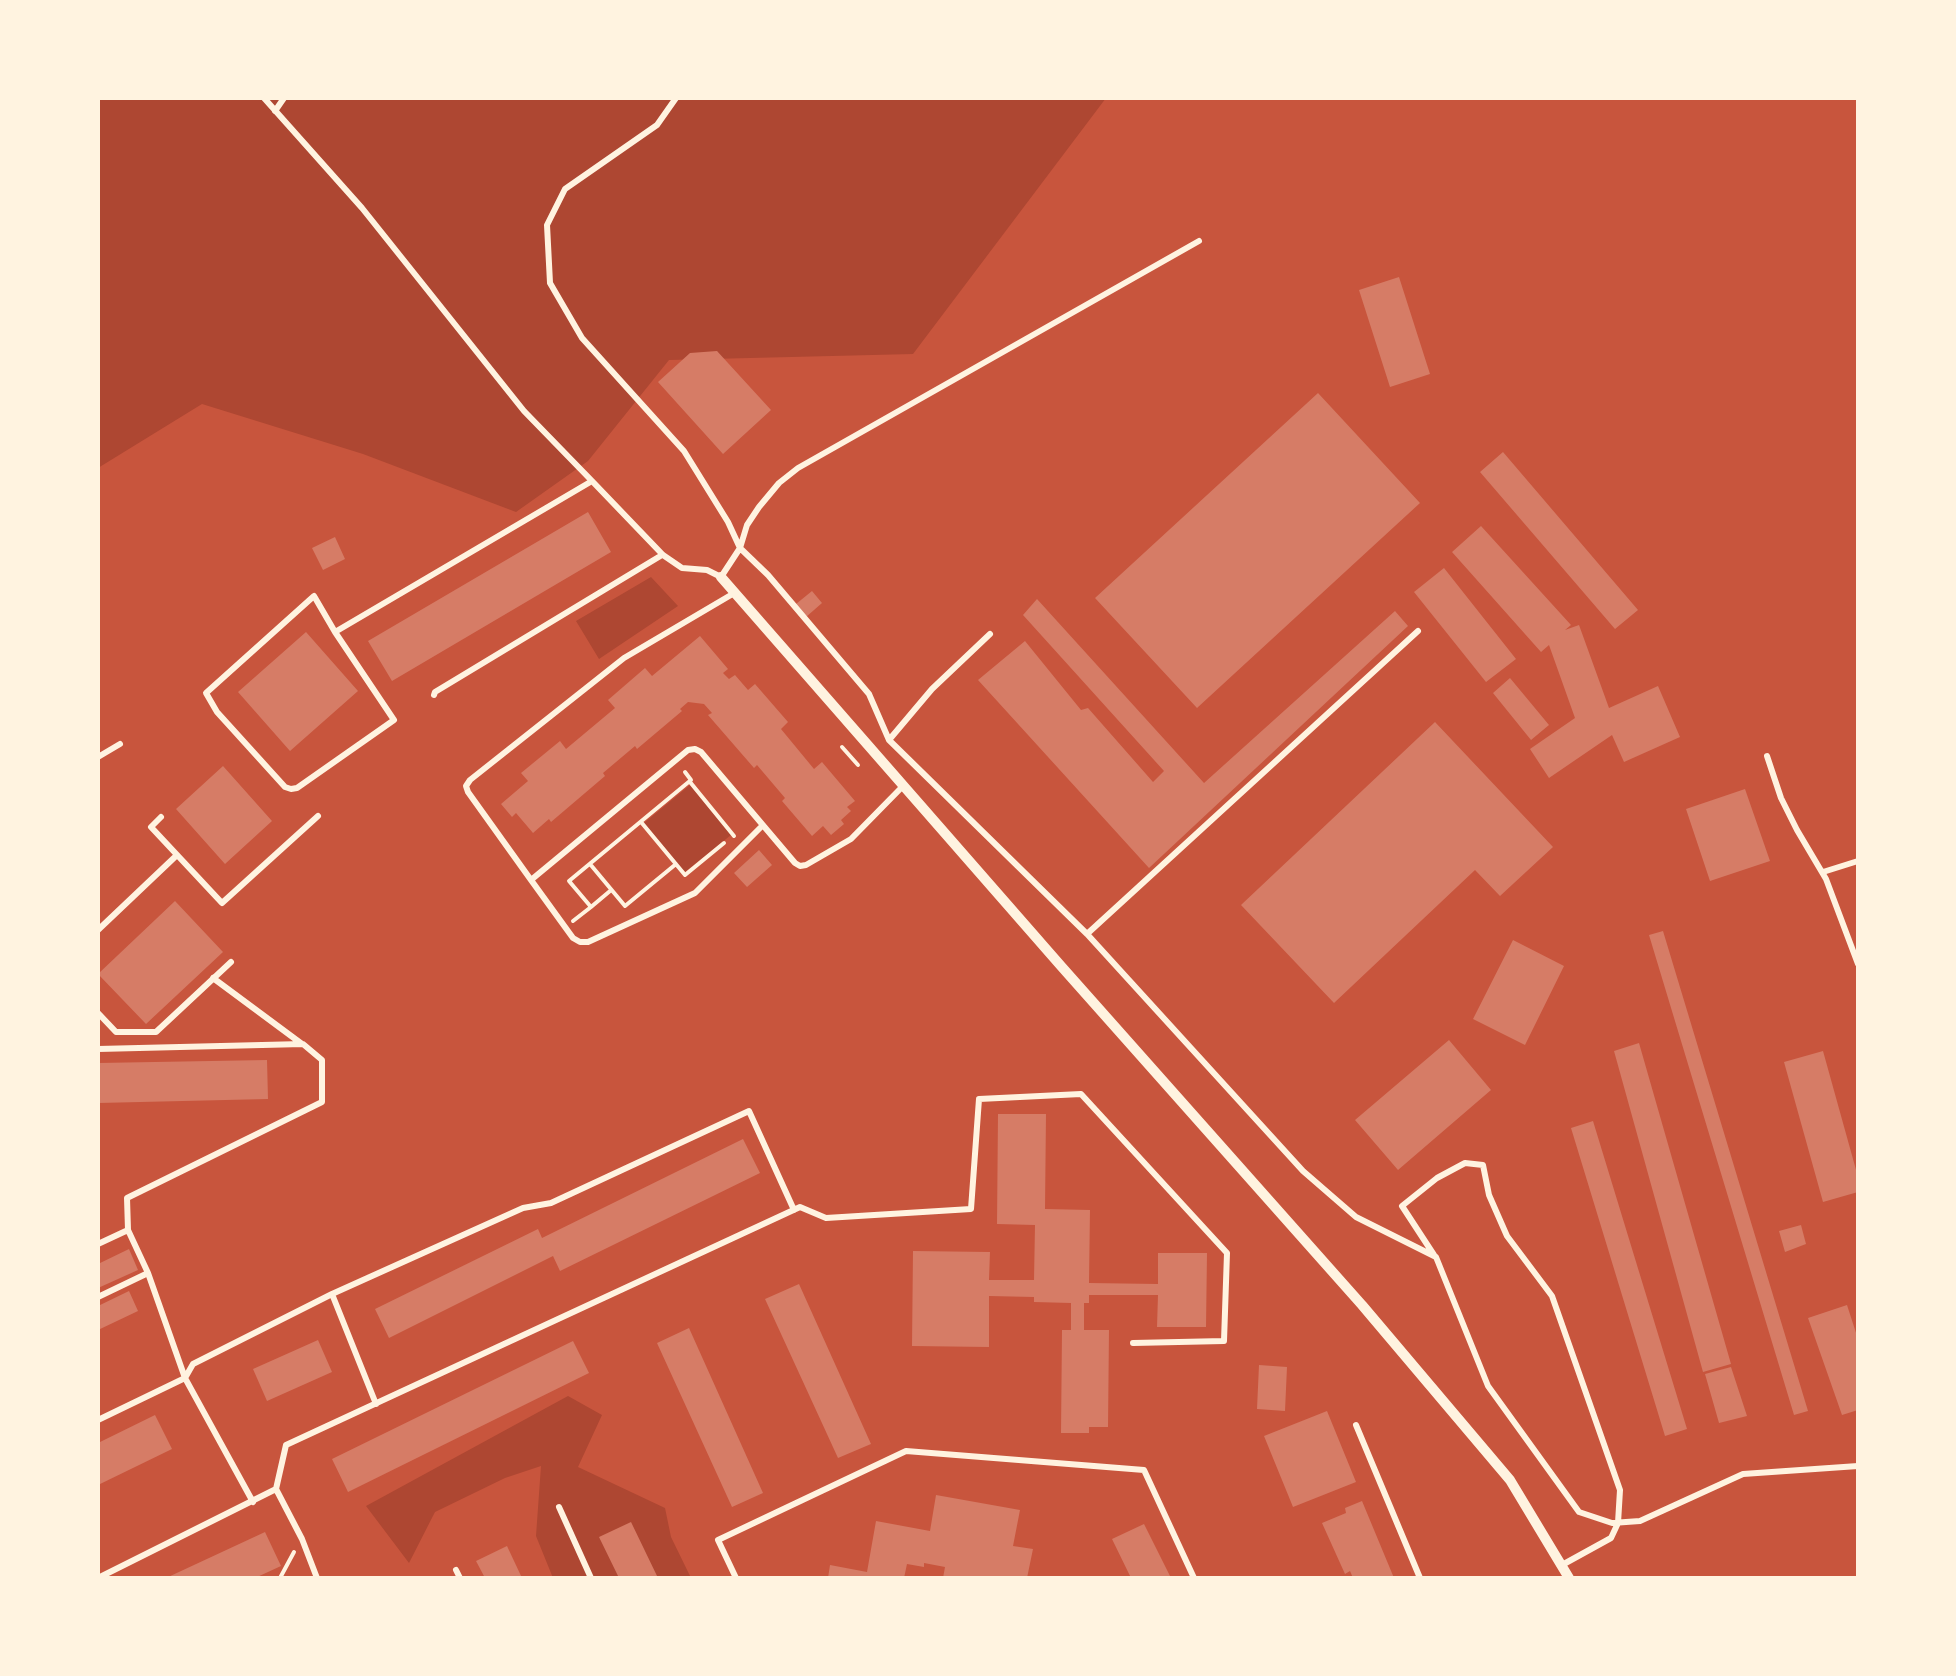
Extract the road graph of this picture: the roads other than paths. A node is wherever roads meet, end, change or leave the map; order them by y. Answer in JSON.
{"nodes":[{"id":1,"x":264,"y":98,"type":"edge"},
{"id":2,"x":284,"y":98,"type":"edge"},
{"id":3,"x":676,"y":98,"type":"edge"},
{"id":4,"x":275,"y":112,"type":"junction"},
{"id":5,"x":1200,"y":241,"type":"dead end"},
{"id":6,"x":592,"y":481,"type":"junction"},
{"id":7,"x":740,"y":548,"type":"junction"},
{"id":8,"x":663,"y":555,"type":"junction"},
{"id":9,"x":722,"y":576,"type":"junction"},
{"id":10,"x":737,"y":592,"type":"junction"},
{"id":11,"x":335,"y":632,"type":"junction"},
{"id":12,"x":1418,"y":632,"type":"dead end"},
{"id":13,"x":990,"y":634,"type":"dead end"},
{"id":14,"x":434,"y":695,"type":"dead end"},
{"id":15,"x":889,"y":740,"type":"junction"},
{"id":16,"x":120,"y":744,"type":"dead end"},
{"id":17,"x":1766,"y":756,"type":"dead end"},
{"id":18,"x":98,"y":757,"type":"edge"},
{"id":19,"x":904,"y":785,"type":"junction"},
{"id":20,"x":318,"y":816,"type":"dead end"},
{"id":21,"x":161,"y":818,"type":"dead end"},
{"id":22,"x":763,"y":825,"type":"junction"},
{"id":23,"x":177,"y":855,"type":"junction"},
{"id":24,"x":1858,"y":861,"type":"edge"},
{"id":25,"x":1822,"y":872,"type":"junction"},
{"id":26,"x":531,"y":880,"type":"junction"},
{"id":27,"x":98,"y":930,"type":"edge"},
{"id":28,"x":1087,"y":934,"type":"junction"},
{"id":29,"x":230,"y":962,"type":"dead end"},
{"id":30,"x":1858,"y":964,"type":"edge"},
{"id":31,"x":213,"y":978,"type":"junction"},
{"id":32,"x":100,"y":1018,"type":"edge"},
{"id":33,"x":303,"y":1044,"type":"junction"},
{"id":34,"x":98,"y":1049,"type":"edge"},
{"id":35,"x":794,"y":1210,"type":"junction"},
{"id":36,"x":128,"y":1230,"type":"junction"},
{"id":37,"x":98,"y":1244,"type":"edge"},
{"id":38,"x":1436,"y":1257,"type":"junction"},
{"id":39,"x":148,"y":1273,"type":"junction"},
{"id":40,"x":332,"y":1294,"type":"junction"},
{"id":41,"x":98,"y":1297,"type":"edge"},
{"id":42,"x":1133,"y":1343,"type":"dead end"},
{"id":43,"x":185,"y":1378,"type":"junction"},
{"id":44,"x":376,"y":1404,"type":"junction"},
{"id":45,"x":98,"y":1420,"type":"edge"},
{"id":46,"x":1356,"y":1425,"type":"dead end"},
{"id":47,"x":1858,"y":1466,"type":"edge"},
{"id":48,"x":276,"y":1489,"type":"junction"},
{"id":49,"x":253,"y":1502,"type":"junction"},
{"id":50,"x":559,"y":1508,"type":"dead end"},
{"id":51,"x":1618,"y":1523,"type":"junction"},
{"id":52,"x":1562,"y":1565,"type":"junction"},
{"id":53,"x":456,"y":1570,"type":"dead end"},
{"id":54,"x":98,"y":1578,"type":"edge"},
{"id":55,"x":317,"y":1578,"type":"edge"},
{"id":56,"x":460,"y":1578,"type":"edge"},
{"id":57,"x":591,"y":1578,"type":"edge"},
{"id":58,"x":736,"y":1578,"type":"edge"},
{"id":59,"x":1194,"y":1578,"type":"edge"},
{"id":60,"x":1420,"y":1578,"type":"edge"},
{"id":61,"x":1569,"y":1578,"type":"edge"}],
"edges":[{"from":1,"to":4,"type":"lane"},
{"from":2,"to":4,"type":"lane"},
{"from":3,"to":7,"type":"lane"},
{"from":4,"to":6,"type":"lane"},
{"from":5,"to":7,"type":"lane"},
{"from":6,"to":8,"type":"lane"},
{"from":6,"to":11,"type":"lane"},
{"from":7,"to":9,"type":"lane"},
{"from":7,"to":15,"type":"lane"},
{"from":8,"to":9,"type":"lane"},
{"from":8,"to":14,"type":"lane"},
{"from":9,"to":10,"type":"street"},
{"from":10,"to":19,"type":"street"},
{"from":10,"to":26,"type":"lane"},
{"from":11,"to":11,"type":"lane"},
{"from":12,"to":28,"type":"lane"},
{"from":13,"to":15,"type":"lane"},
{"from":15,"to":28,"type":"lane"},
{"from":16,"to":18,"type":"lane"},
{"from":17,"to":25,"type":"lane"},
{"from":19,"to":22,"type":"lane"},
{"from":19,"to":52,"type":"street"},
{"from":20,"to":23,"type":"lane"},
{"from":21,"to":23,"type":"lane"},
{"from":22,"to":26,"type":"lane"},
{"from":22,"to":26,"type":"lane"},
{"from":23,"to":27,"type":"lane"},
{"from":24,"to":25,"type":"lane"},
{"from":25,"to":30,"type":"lane"},
{"from":28,"to":38,"type":"lane"},
{"from":29,"to":31,"type":"lane"},
{"from":31,"to":32,"type":"lane"},
{"from":31,"to":33,"type":"lane"},
{"from":33,"to":34,"type":"lane"},
{"from":33,"to":36,"type":"lane"},
{"from":35,"to":40,"type":"lane"},
{"from":35,"to":42,"type":"lane"},
{"from":35,"to":44,"type":"lane"},
{"from":36,"to":37,"type":"lane"},
{"from":36,"to":39,"type":"lane"},
{"from":38,"to":51,"type":"lane"},
{"from":38,"to":51,"type":"lane"},
{"from":39,"to":41,"type":"lane"},
{"from":39,"to":43,"type":"lane"},
{"from":40,"to":43,"type":"lane"},
{"from":40,"to":44,"type":"lane"},
{"from":43,"to":45,"type":"lane"},
{"from":43,"to":49,"type":"lane"},
{"from":44,"to":48,"type":"lane"},
{"from":46,"to":60,"type":"lane"},
{"from":47,"to":51,"type":"lane"},
{"from":48,"to":49,"type":"lane"},
{"from":48,"to":55,"type":"lane"},
{"from":49,"to":54,"type":"lane"},
{"from":50,"to":57,"type":"lane"},
{"from":51,"to":52,"type":"lane"},
{"from":52,"to":61,"type":"street"},
{"from":53,"to":56,"type":"lane"},
{"from":58,"to":59,"type":"lane"}]}
